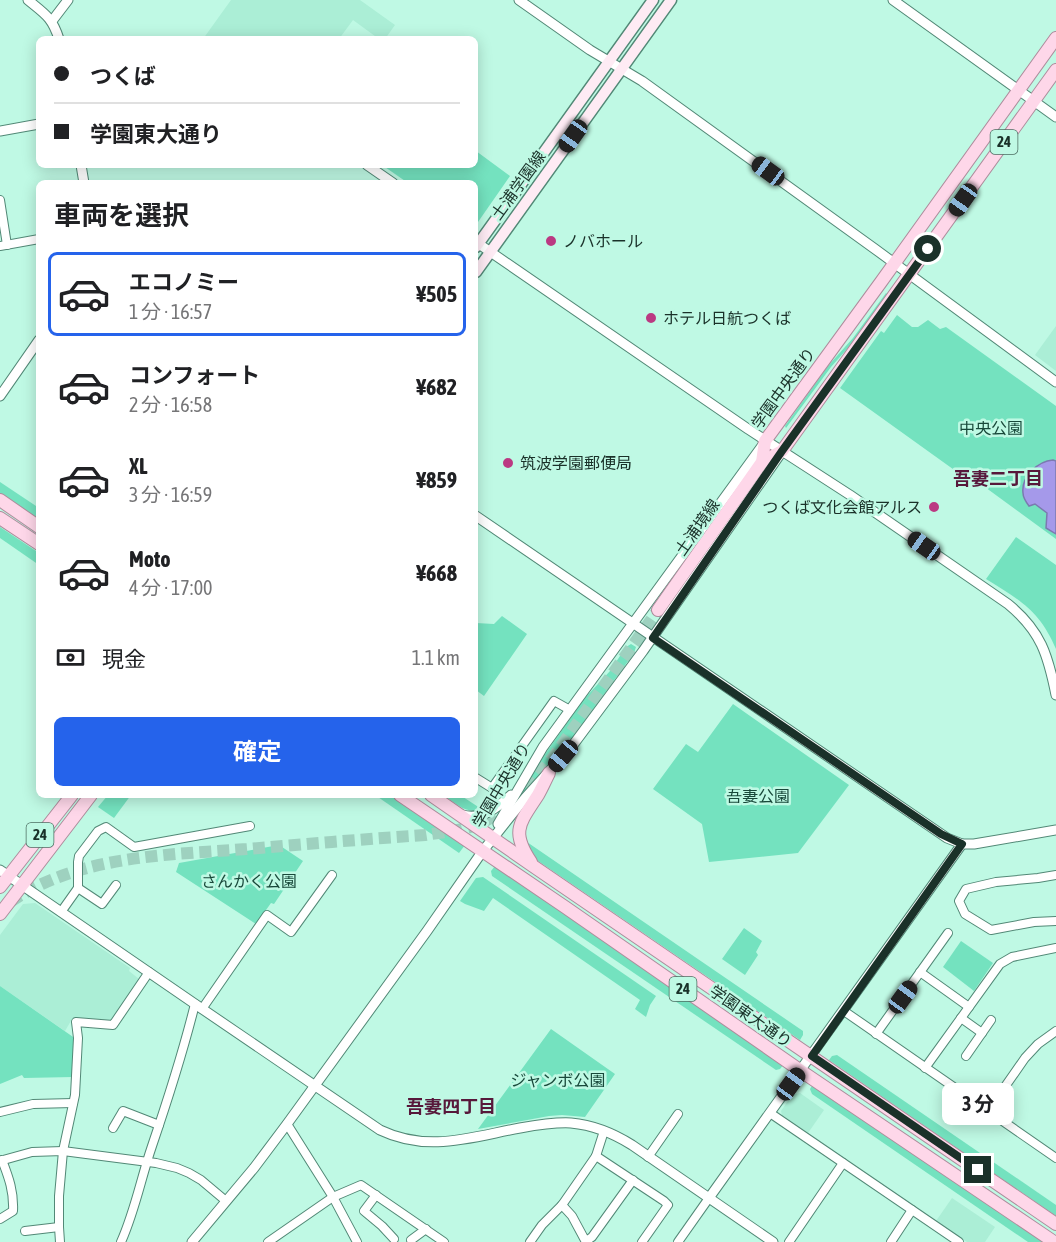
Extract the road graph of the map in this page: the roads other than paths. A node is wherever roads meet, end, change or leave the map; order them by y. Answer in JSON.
{"nodes":[{"id":1,"x":28,"y":0,"type":"edge"},
{"id":2,"x":68,"y":0,"type":"edge"},
{"id":3,"x":519,"y":0,"type":"edge"},
{"id":4,"x":653,"y":0,"type":"edge"},
{"id":5,"x":671,"y":0,"type":"edge"},
{"id":6,"x":893,"y":0,"type":"edge"},
{"id":7,"x":52,"y":21,"type":"junction"},
{"id":8,"x":58,"y":36,"type":"edge"},
{"id":9,"x":1056,"y":38,"type":"edge"},
{"id":10,"x":609,"y":61,"type":"junction"},
{"id":11,"x":622,"y":69,"type":"junction"},
{"id":12,"x":1056,"y":70,"type":"edge"},
{"id":13,"x":1018,"y":90,"type":"junction"},
{"id":14,"x":1033,"y":101,"type":"junction"},
{"id":15,"x":1056,"y":117,"type":"edge"},
{"id":16,"x":36,"y":125,"type":"edge"},
{"id":17,"x":0,"y":131,"type":"edge"},
{"id":18,"x":371,"y":168,"type":"edge"},
{"id":19,"x":389,"y":180,"type":"edge"},
{"id":20,"x":0,"y":200,"type":"edge"},
{"id":21,"x":2,"y":218,"type":"edge"},
{"id":22,"x":36,"y":240,"type":"edge"},
{"id":23,"x":478,"y":241,"type":"edge"},
{"id":24,"x":478,"y":245,"type":"edge"},
{"id":25,"x":4,"y":246,"type":"edge"},
{"id":26,"x":490,"y":252,"type":"junction"},
{"id":27,"x":895,"y":263,"type":"junction"},
{"id":28,"x":478,"y":269,"type":"edge"},
{"id":29,"x":910,"y":274,"type":"junction"},
{"id":30,"x":36,"y":343,"type":"edge"},
{"id":31,"x":1056,"y":382,"type":"edge"},
{"id":32,"x":0,"y":396,"type":"edge"},
{"id":33,"x":765,"y":441,"type":"junction"},
{"id":34,"x":782,"y":451,"type":"junction"},
{"id":35,"x":762,"y":462,"type":"junction"},
{"id":36,"x":0,"y":500,"type":"edge"},
{"id":37,"x":478,"y":517,"type":"edge"},
{"id":38,"x":0,"y":518,"type":"edge"},
{"id":39,"x":36,"y":525,"type":"edge"},
{"id":40,"x":36,"y":542,"type":"edge"},
{"id":41,"x":658,"y":610,"type":"tunnel mouth"},
{"id":42,"x":632,"y":624,"type":"junction"},
{"id":43,"x":653,"y":638,"type":"junction"},
{"id":44,"x":1056,"y":695,"type":"edge"},
{"id":45,"x":570,"y":710,"type":"junction"},
{"id":46,"x":549,"y":773,"type":"junction"},
{"id":47,"x":478,"y":778,"type":"edge"},
{"id":48,"x":517,"y":790,"type":"junction"},
{"id":49,"x":69,"y":798,"type":"edge"},
{"id":50,"x":90,"y":798,"type":"edge"},
{"id":51,"x":404,"y":798,"type":"edge"},
{"id":52,"x":435,"y":798,"type":"edge"},
{"id":53,"x":459,"y":814,"type":"junction"},
{"id":54,"x":250,"y":826,"type":"dead end"},
{"id":55,"x":1056,"y":830,"type":"edge"},
{"id":56,"x":492,"y":837,"type":"junction"},
{"id":57,"x":962,"y":844,"type":"junction"},
{"id":58,"x":482,"y":852,"type":"junction"},
{"id":59,"x":533,"y":866,"type":"junction"},
{"id":60,"x":4,"y":873,"type":"edge"},
{"id":61,"x":332,"y":874,"type":"dead end"},
{"id":62,"x":1056,"y":875,"type":"edge"},
{"id":63,"x":22,"y":885,"type":"junction"},
{"id":64,"x":116,"y":885,"type":"dead end"},
{"id":65,"x":0,"y":887,"type":"edge"},
{"id":66,"x":78,"y":888,"type":"junction"},
{"id":67,"x":61,"y":912,"type":"junction"},
{"id":68,"x":0,"y":914,"type":"edge"},
{"id":69,"x":1056,"y":921,"type":"edge"},
{"id":70,"x":948,"y":933,"type":"dead end"},
{"id":71,"x":1056,"y":948,"type":"edge"},
{"id":72,"x":149,"y":972,"type":"junction"},
{"id":73,"x":920,"y":972,"type":"junction"},
{"id":74,"x":198,"y":1007,"type":"junction"},
{"id":75,"x":969,"y":1008,"type":"junction"},
{"id":76,"x":844,"y":1011,"type":"junction"},
{"id":77,"x":961,"y":1018,"type":"junction"},
{"id":78,"x":991,"y":1020,"type":"dead end"},
{"id":79,"x":1056,"y":1031,"type":"edge"},
{"id":80,"x":982,"y":1033,"type":"junction"},
{"id":81,"x":876,"y":1034,"type":"junction"},
{"id":82,"x":812,"y":1056,"type":"junction"},
{"id":83,"x":966,"y":1056,"type":"dead end"},
{"id":84,"x":925,"y":1068,"type":"junction"},
{"id":85,"x":801,"y":1071,"type":"junction"},
{"id":86,"x":315,"y":1086,"type":"junction"},
{"id":87,"x":73,"y":1103,"type":"junction"},
{"id":88,"x":988,"y":1111,"type":"junction"},
{"id":89,"x":0,"y":1112,"type":"edge"},
{"id":90,"x":770,"y":1113,"type":"junction"},
{"id":91,"x":678,"y":1114,"type":"dead end"},
{"id":92,"x":287,"y":1124,"type":"junction"},
{"id":93,"x":159,"y":1125,"type":"junction"},
{"id":94,"x":113,"y":1128,"type":"dead end"},
{"id":95,"x":604,"y":1131,"type":"junction"},
{"id":96,"x":63,"y":1151,"type":"junction"},
{"id":97,"x":596,"y":1156,"type":"junction"},
{"id":98,"x":648,"y":1157,"type":"junction"},
{"id":99,"x":1056,"y":1158,"type":"edge"},
{"id":100,"x":1,"y":1161,"type":"edge"},
{"id":101,"x":147,"y":1161,"type":"junction"},
{"id":102,"x":843,"y":1162,"type":"junction"},
{"id":103,"x":633,"y":1180,"type":"junction"},
{"id":104,"x":376,"y":1195,"type":"junction"},
{"id":105,"x":333,"y":1197,"type":"junction"},
{"id":106,"x":709,"y":1198,"type":"junction"},
{"id":107,"x":226,"y":1200,"type":"junction"},
{"id":108,"x":562,"y":1205,"type":"junction"},
{"id":109,"x":912,"y":1210,"type":"junction"},
{"id":110,"x":0,"y":1219,"type":"edge"},
{"id":111,"x":1056,"y":1224,"type":"edge"},
{"id":112,"x":59,"y":1227,"type":"junction"},
{"id":113,"x":426,"y":1229,"type":"junction"},
{"id":114,"x":25,"y":1231,"type":"dead end"},
{"id":115,"x":394,"y":1239,"type":"dead end"},
{"id":116,"x":411,"y":1240,"type":"dead end"},
{"id":117,"x":272,"y":1241,"type":"edge"},
{"id":118,"x":60,"y":1242,"type":"edge"},
{"id":119,"x":121,"y":1242,"type":"edge"},
{"id":120,"x":192,"y":1242,"type":"edge"},
{"id":121,"x":357,"y":1242,"type":"edge"},
{"id":122,"x":444,"y":1242,"type":"edge"},
{"id":123,"x":530,"y":1242,"type":"edge"},
{"id":124,"x":586,"y":1242,"type":"edge"},
{"id":125,"x":642,"y":1242,"type":"edge"},
{"id":126,"x":678,"y":1242,"type":"edge"},
{"id":127,"x":772,"y":1242,"type":"edge"},
{"id":128,"x":789,"y":1242,"type":"edge"},
{"id":129,"x":891,"y":1242,"type":"edge"},
{"id":130,"x":959,"y":1242,"type":"edge"},
{"id":131,"x":1054,"y":1242,"type":"edge"}],
"edges":[{"from":1,"to":7,"type":"street"},
{"from":2,"to":7,"type":"street"},
{"from":3,"to":10,"type":"street"},
{"from":4,"to":10,"type":"main road","name":"土浦学園線"},
{"from":5,"to":11,"type":"main road","name":"土浦学園線"},
{"from":6,"to":13,"type":"street"},
{"from":7,"to":8,"type":"street"},
{"from":9,"to":13,"type":"main road","name":"学園中央通り","number":"24"},
{"from":10,"to":11,"type":"street"},
{"from":10,"to":23,"type":"main road","name":"土浦学園線"},
{"from":11,"to":26,"type":"main road","name":"土浦学園線"},
{"from":11,"to":27,"type":"street"},
{"from":12,"to":14,"type":"main road","name":"学園中央通り","number":"24"},
{"from":13,"to":14,"type":"street"},
{"from":13,"to":27,"type":"main road","name":"学園中央通り","number":"24"},
{"from":14,"to":15,"type":"street"},
{"from":14,"to":29,"type":"main road","name":"学園中央通り","number":"24"},
{"from":16,"to":17,"type":"street"},
{"from":18,"to":19,"type":"street"},
{"from":20,"to":21,"type":"street"},
{"from":21,"to":25,"type":"street"},
{"from":22,"to":25,"type":"street"},
{"from":24,"to":26,"type":"street"},
{"from":26,"to":28,"type":"main road","name":"土浦学園線"},
{"from":26,"to":33,"type":"street"},
{"from":27,"to":29,"type":"street"},
{"from":27,"to":33,"type":"main road","name":"学園中央通り","number":"24"},
{"from":29,"to":31,"type":"street"},
{"from":29,"to":34,"type":"main road","name":"学園中央通り","number":"24"},
{"from":30,"to":32,"type":"street"},
{"from":33,"to":34,"type":"street"},
{"from":33,"to":35,"type":"main road","name":"土浦境線","number":"24"},
{"from":33,"to":42,"type":"street","name":"学園中央通り"},
{"from":34,"to":35,"type":"main road","name":"土浦境線","number":"24"},
{"from":34,"to":43,"type":"street","name":"学園中央通り"},
{"from":34,"to":44,"type":"street"},
{"from":35,"to":41,"type":"main road","name":"土浦境線","number":"24"},
{"from":36,"to":39,"type":"main road"},
{"from":37,"to":42,"type":"street"},
{"from":38,"to":40,"type":"main road"},
{"from":42,"to":43,"type":"street"},
{"from":42,"to":45,"type":"street","name":"学園中央通り"},
{"from":43,"to":46,"type":"street","name":"学園中央通り"},
{"from":43,"to":57,"type":"street"},
{"from":45,"to":47,"type":"street"},
{"from":45,"to":48,"type":"street","name":"学園中央通り"},
{"from":46,"to":56,"type":"street","name":"学園中央通り"},
{"from":46,"to":59,"type":"main road"},
{"from":48,"to":53,"type":"street"},
{"from":48,"to":56,"type":"street","name":"学園中央通り"},
{"from":49,"to":60,"type":"main road","number":"24"},
{"from":50,"to":63,"type":"main road","number":"24"},
{"from":51,"to":58,"type":"main road","name":"学園東大通り","number":"24"},
{"from":52,"to":53,"type":"main road","name":"学園東大通り","number":"24"},
{"from":53,"to":56,"type":"main road","name":"学園東大通り","number":"24"},
{"from":54,"to":66,"type":"street"},
{"from":55,"to":57,"type":"street"},
{"from":56,"to":58,"type":"street","name":"学園中央通り"},
{"from":56,"to":59,"type":"main road","name":"学園東大通り","number":"24"},
{"from":57,"to":76,"type":"street"},
{"from":58,"to":85,"type":"main road","name":"学園東大通り","number":"24"},
{"from":58,"to":86,"type":"street","name":"学園中央通り"},
{"from":59,"to":82,"type":"main road","name":"学園東大通り","number":"24"},
{"from":60,"to":63,"type":"street"},
{"from":60,"to":65,"type":"main road","number":"24"},
{"from":61,"to":74,"type":"street"},
{"from":62,"to":69,"type":"street"},
{"from":63,"to":67,"type":"street"},
{"from":63,"to":68,"type":"main road","number":"24"},
{"from":64,"to":66,"type":"street"},
{"from":66,"to":67,"type":"street"},
{"from":67,"to":72,"type":"street"},
{"from":70,"to":73,"type":"street"},
{"from":71,"to":75,"type":"street"},
{"from":72,"to":74,"type":"street"},
{"from":72,"to":87,"type":"street"},
{"from":73,"to":75,"type":"street"},
{"from":73,"to":81,"type":"street"},
{"from":74,"to":86,"type":"street"},
{"from":74,"to":93,"type":"street"},
{"from":75,"to":77,"type":"street"},
{"from":76,"to":81,"type":"street"},
{"from":76,"to":82,"type":"street"},
{"from":77,"to":80,"type":"street"},
{"from":77,"to":84,"type":"street"},
{"from":78,"to":80,"type":"street"},
{"from":79,"to":88,"type":"street"},
{"from":80,"to":83,"type":"street"},
{"from":81,"to":84,"type":"street"},
{"from":82,"to":85,"type":"street"},
{"from":82,"to":111,"type":"main road","name":"学園東大通り","number":"24"},
{"from":84,"to":88,"type":"street"},
{"from":85,"to":90,"type":"street"},
{"from":85,"to":131,"type":"main road","name":"学園東大通り","number":"24"},
{"from":86,"to":92,"type":"street","name":"学園中央通り"},
{"from":86,"to":95,"type":"street"},
{"from":87,"to":89,"type":"street"},
{"from":87,"to":96,"type":"street"},
{"from":88,"to":99,"type":"street"},
{"from":90,"to":102,"type":"street"},
{"from":90,"to":106,"type":"street"},
{"from":91,"to":98,"type":"street"},
{"from":92,"to":105,"type":"street"},
{"from":92,"to":107,"type":"street","name":"学園中央通り"},
{"from":93,"to":94,"type":"street"},
{"from":93,"to":101,"type":"street"},
{"from":95,"to":97,"type":"street"},
{"from":95,"to":98,"type":"street"},
{"from":96,"to":100,"type":"street"},
{"from":96,"to":101,"type":"street"},
{"from":96,"to":112,"type":"street"},
{"from":97,"to":103,"type":"street"},
{"from":97,"to":108,"type":"street"},
{"from":98,"to":106,"type":"street"},
{"from":100,"to":110,"type":"street"},
{"from":101,"to":107,"type":"street"},
{"from":101,"to":119,"type":"street"},
{"from":102,"to":109,"type":"street"},
{"from":102,"to":128,"type":"street"},
{"from":103,"to":124,"type":"street"},
{"from":103,"to":125,"type":"street"},
{"from":104,"to":105,"type":"street"},
{"from":104,"to":113,"type":"street"},
{"from":104,"to":115,"type":"street"},
{"from":105,"to":117,"type":"street"},
{"from":105,"to":121,"type":"street"},
{"from":106,"to":126,"type":"street"},
{"from":106,"to":127,"type":"street"},
{"from":107,"to":120,"type":"street","name":"学園中央通り"},
{"from":108,"to":123,"type":"street"},
{"from":108,"to":124,"type":"street"},
{"from":109,"to":129,"type":"street"},
{"from":109,"to":130,"type":"street"},
{"from":112,"to":114,"type":"street"},
{"from":112,"to":118,"type":"street"},
{"from":113,"to":116,"type":"street"},
{"from":113,"to":122,"type":"street"}]}
